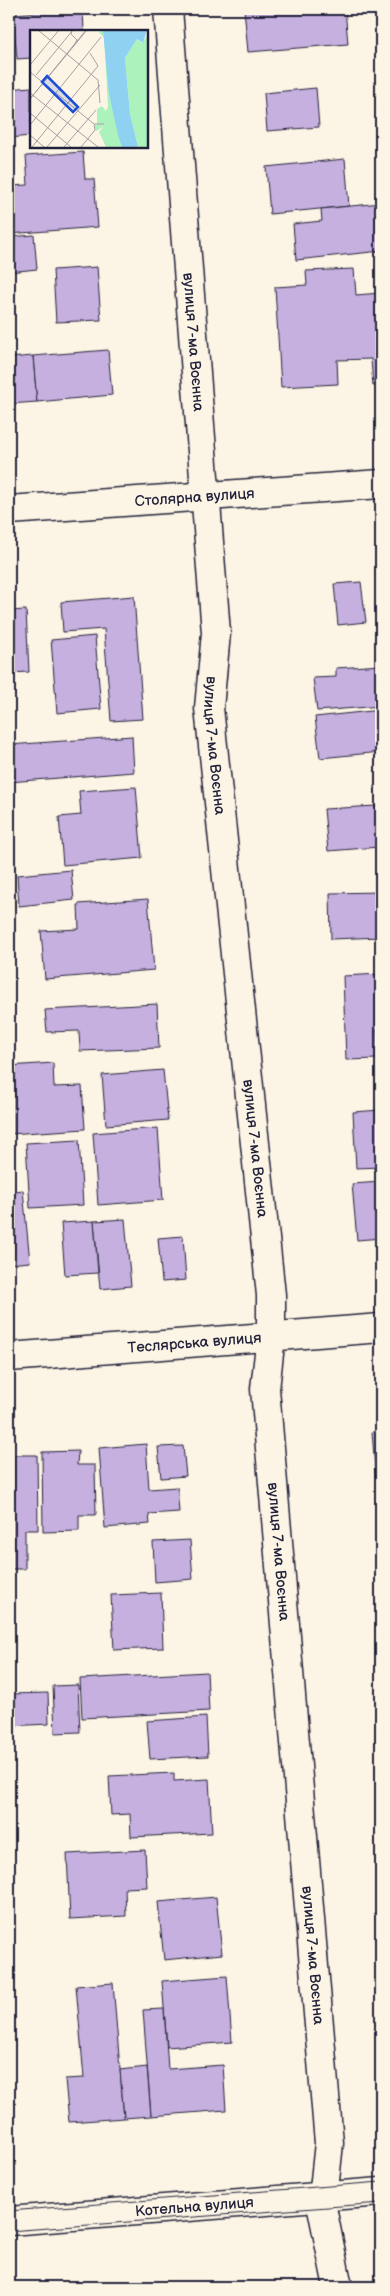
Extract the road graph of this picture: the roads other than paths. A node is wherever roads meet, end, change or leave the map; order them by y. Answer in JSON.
{"nodes":[{"id":1,"x":168,"y":9,"type":"edge"},
{"id":2,"x":381,"y":484,"type":"edge"},
{"id":3,"x":205,"y":498,"type":"junction"},
{"id":4,"x":9,"y":510,"type":"edge"},
{"id":5,"x":381,"y":1328,"type":"edge"},
{"id":6,"x":271,"y":1336,"type":"junction"},
{"id":7,"x":9,"y":1357,"type":"edge"},
{"id":8,"x":381,"y":2192,"type":"edge"},
{"id":9,"x":323,"y":2197,"type":"junction"},
{"id":10,"x":9,"y":2220,"type":"edge"},
{"id":11,"x":338,"y":2287,"type":"edge"}],
"edges":[{"from":1,"to":3,"type":"street","name":"вулиця 7-ма Воєнна"},
{"from":2,"to":3,"type":"street","name":"Столярна вулиця"},
{"from":3,"to":4,"type":"street","name":"Столярна вулиця"},
{"from":3,"to":6,"type":"street","name":"вулиця 7-ма Воєнна"},
{"from":5,"to":6,"type":"street","name":"Теслярська вулиця"},
{"from":6,"to":7,"type":"street","name":"Теслярська вулиця"},
{"from":6,"to":9,"type":"street","name":"вулиця 7-ма Воєнна"},
{"from":8,"to":9,"type":"street","name":"Котельна вулиця"},
{"from":9,"to":10,"type":"street","name":"Котельна вулиця"},
{"from":9,"to":11,"type":"street","name":"вулиця 7-ма Воєнна"}]}
